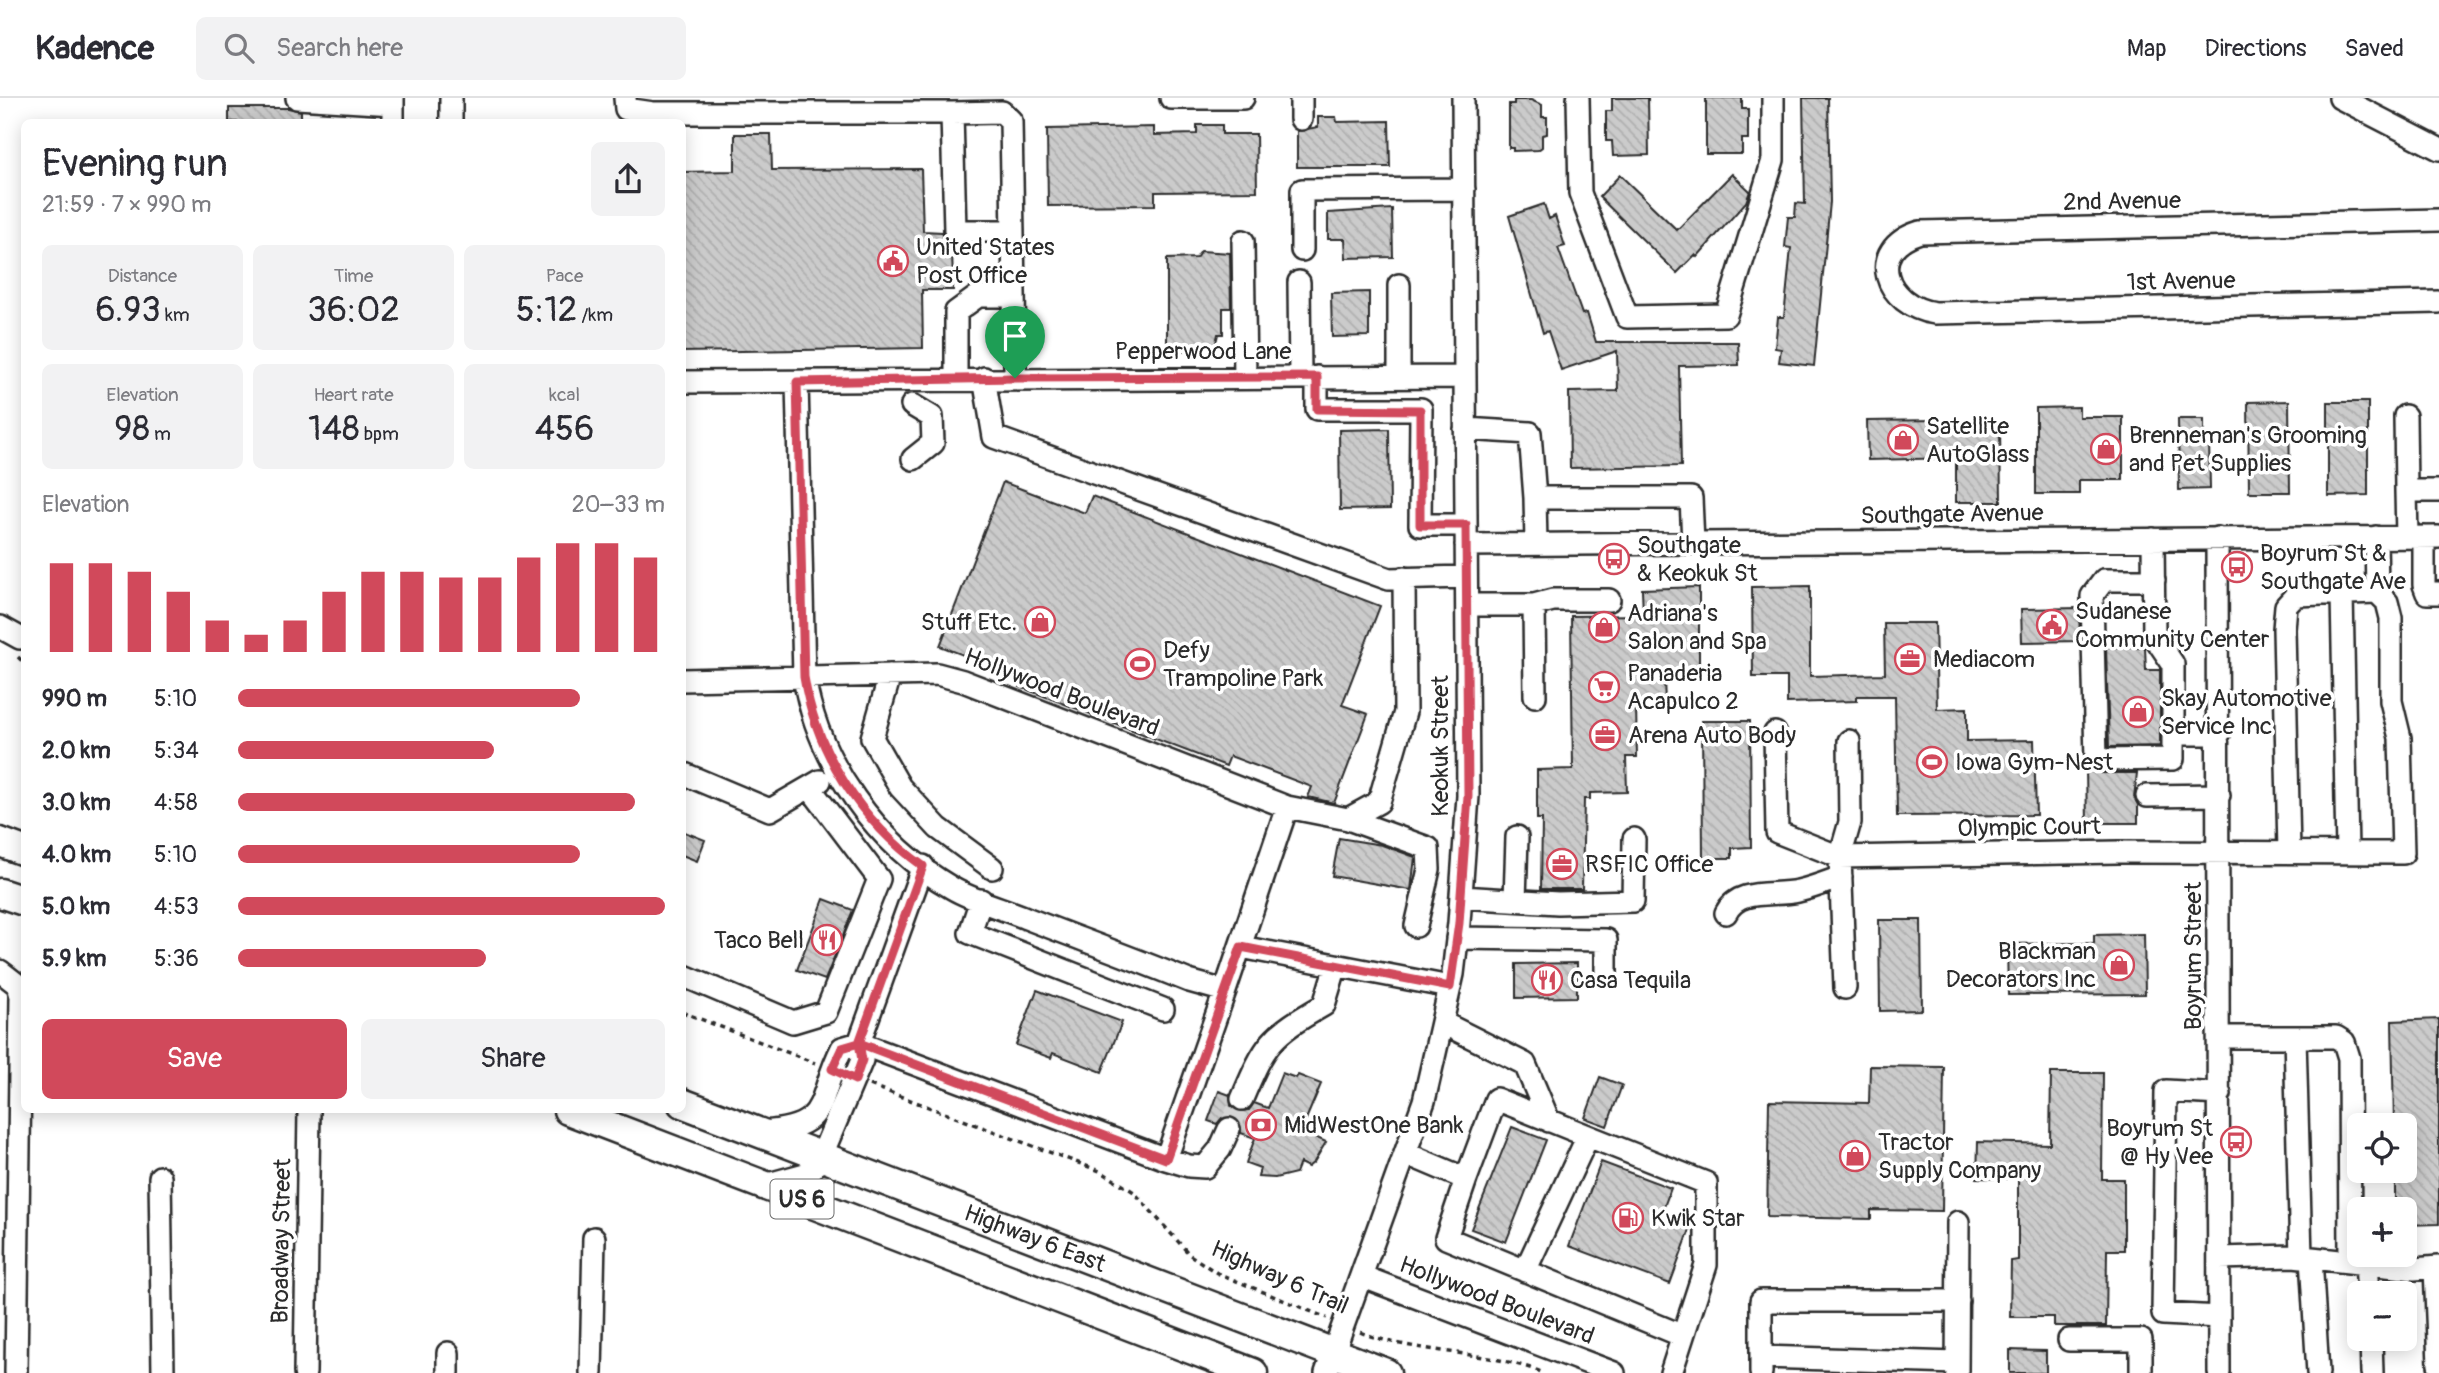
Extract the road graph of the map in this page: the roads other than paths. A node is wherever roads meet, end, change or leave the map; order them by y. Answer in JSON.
{"nodes":[{"id":1,"x":297,"y":98,"type":"edge"},
{"id":2,"x":452,"y":98,"type":"edge"},
{"id":3,"x":1171,"y":98,"type":"edge"},
{"id":4,"x":1243,"y":98,"type":"edge"},
{"id":5,"x":1463,"y":98,"type":"edge"},
{"id":6,"x":1578,"y":98,"type":"edge"},
{"id":7,"x":1773,"y":98,"type":"edge"},
{"id":8,"x":2340,"y":98,"type":"edge"},
{"id":9,"x":393,"y":108,"type":"edge"},
{"id":10,"x":625,"y":110,"type":"edge"},
{"id":11,"x":952,"y":113,"type":"junction"},
{"id":12,"x":452,"y":119,"type":"edge"},
{"id":13,"x":2439,"y":149,"type":"edge"},
{"id":14,"x":1464,"y":188,"type":"junction"},
{"id":15,"x":2439,"y":220,"type":"edge"},
{"id":16,"x":1013,"y":231,"type":"junction"},
{"id":17,"x":1243,"y":241,"type":"dead end"},
{"id":18,"x":1302,"y":250,"type":"dead end"},
{"id":19,"x":1299,"y":282,"type":"dead end"},
{"id":20,"x":1399,"y":285,"type":"dead end"},
{"id":21,"x":1014,"y":296,"type":"junction"},
{"id":22,"x":2439,"y":302,"type":"edge"},
{"id":23,"x":1923,"y":311,"type":"joint"},
{"id":24,"x":1245,"y":377,"type":"junction"},
{"id":25,"x":1309,"y":377,"type":"junction"},
{"id":26,"x":1399,"y":377,"type":"junction"},
{"id":27,"x":1465,"y":377,"type":"junction"},
{"id":28,"x":949,"y":378,"type":"junction"},
{"id":29,"x":984,"y":378,"type":"junction"},
{"id":30,"x":1015,"y":378,"type":"junction"},
{"id":31,"x":686,"y":382,"type":"edge"},
{"id":32,"x":797,"y":382,"type":"junction"},
{"id":33,"x":912,"y":405,"type":"dead end"},
{"id":34,"x":2405,"y":416,"type":"dead end"},
{"id":35,"x":1465,"y":429,"type":"junction"},
{"id":36,"x":913,"y":459,"type":"dead end"},
{"id":37,"x":2406,"y":491,"type":"junction"},
{"id":38,"x":2439,"y":491,"type":"edge"},
{"id":39,"x":1535,"y":498,"type":"junction"},
{"id":40,"x":1466,"y":535,"type":"junction"},
{"id":41,"x":2376,"y":537,"type":"junction"},
{"id":42,"x":2423,"y":537,"type":"edge"},
{"id":43,"x":2217,"y":538,"type":"junction"},
{"id":44,"x":2153,"y":539,"type":"junction"},
{"id":45,"x":1693,"y":543,"type":"junction"},
{"id":46,"x":1535,"y":544,"type":"junction"},
{"id":47,"x":1466,"y":577,"type":"junction"},
{"id":48,"x":1404,"y":578,"type":"junction"},
{"id":49,"x":2154,"y":580,"type":"junction"},
{"id":50,"x":2377,"y":592,"type":"junction"},
{"id":51,"x":2439,"y":593,"type":"edge"},
{"id":52,"x":2342,"y":594,"type":"junction"},
{"id":53,"x":1609,"y":600,"type":"dead end"},
{"id":54,"x":1466,"y":605,"type":"junction"},
{"id":55,"x":1534,"y":605,"type":"junction"},
{"id":56,"x":0,"y":627,"type":"edge"},
{"id":57,"x":20,"y":638,"type":"dead end"},
{"id":58,"x":890,"y":675,"type":"junction"},
{"id":59,"x":804,"y":677,"type":"junction"},
{"id":60,"x":686,"y":680,"type":"edge"},
{"id":61,"x":1535,"y":696,"type":"dead end"},
{"id":62,"x":1774,"y":733,"type":"dead end"},
{"id":63,"x":2218,"y":733,"type":"junction"},
{"id":64,"x":2173,"y":734,"type":"junction"},
{"id":65,"x":1849,"y":741,"type":"dead end"},
{"id":66,"x":835,"y":769,"type":"junction"},
{"id":67,"x":686,"y":775,"type":"edge"},
{"id":68,"x":810,"y":788,"type":"junction"},
{"id":69,"x":2219,"y":795,"type":"junction"},
{"id":70,"x":2147,"y":796,"type":"dead end"},
{"id":71,"x":1287,"y":807,"type":"junction"},
{"id":72,"x":1348,"y":819,"type":"junction"},
{"id":73,"x":1517,"y":837,"type":"dead end"},
{"id":74,"x":1634,"y":839,"type":"dead end"},
{"id":75,"x":0,"y":842,"type":"edge"},
{"id":76,"x":21,"y":850,"type":"edge"},
{"id":77,"x":2219,"y":852,"type":"junction"},
{"id":78,"x":2290,"y":852,"type":"junction"},
{"id":79,"x":2347,"y":852,"type":"junction"},
{"id":80,"x":923,"y":866,"type":"junction"},
{"id":81,"x":1840,"y":867,"type":"junction"},
{"id":82,"x":992,"y":868,"type":"dead end"},
{"id":83,"x":0,"y":893,"type":"edge"},
{"id":84,"x":1461,"y":897,"type":"junction"},
{"id":85,"x":21,"y":900,"type":"edge"},
{"id":86,"x":981,"y":900,"type":"junction"},
{"id":87,"x":1515,"y":901,"type":"junction"},
{"id":88,"x":1726,"y":913,"type":"dead end"},
{"id":89,"x":1028,"y":918,"type":"junction"},
{"id":90,"x":1416,"y":926,"type":"dead end"},
{"id":91,"x":1076,"y":937,"type":"junction"},
{"id":92,"x":1457,"y":938,"type":"junction"},
{"id":93,"x":1241,"y":947,"type":"junction"},
{"id":94,"x":1013,"y":950,"type":"junction"},
{"id":95,"x":1126,"y":956,"type":"junction"},
{"id":96,"x":1336,"y":965,"type":"junction"},
{"id":97,"x":1064,"y":970,"type":"junction"},
{"id":98,"x":0,"y":971,"type":"edge"},
{"id":99,"x":1606,"y":975,"type":"dead end"},
{"id":100,"x":686,"y":977,"type":"edge"},
{"id":101,"x":1450,"y":987,"type":"junction"},
{"id":102,"x":1845,"y":988,"type":"dead end"},
{"id":103,"x":1114,"y":989,"type":"junction"},
{"id":104,"x":1225,"y":991,"type":"junction"},
{"id":105,"x":21,"y":996,"type":"edge"},
{"id":106,"x":1163,"y":1009,"type":"dead end"},
{"id":107,"x":1443,"y":1023,"type":"junction"},
{"id":108,"x":2220,"y":1037,"type":"junction"},
{"id":109,"x":2295,"y":1037,"type":"junction"},
{"id":110,"x":859,"y":1043,"type":"junction"},
{"id":111,"x":2220,"y":1094,"type":"junction"},
{"id":112,"x":1242,"y":1099,"type":"tunnel mouth"},
{"id":113,"x":686,"y":1105,"type":"edge"},
{"id":114,"x":22,"y":1113,"type":"edge"},
{"id":115,"x":309,"y":1113,"type":"edge"},
{"id":116,"x":576,"y":1113,"type":"edge"},
{"id":117,"x":1549,"y":1121,"type":"junction"},
{"id":118,"x":1229,"y":1129,"type":"tunnel mouth"},
{"id":119,"x":756,"y":1132,"type":"junction"},
{"id":120,"x":1588,"y":1136,"type":"junction"},
{"id":121,"x":1406,"y":1154,"type":"junction"},
{"id":122,"x":821,"y":1157,"type":"junction"},
{"id":123,"x":1166,"y":1159,"type":"junction"},
{"id":124,"x":160,"y":1177,"type":"dead end"},
{"id":125,"x":1466,"y":1179,"type":"junction"},
{"id":126,"x":765,"y":1185,"type":"junction"},
{"id":127,"x":2355,"y":1197,"type":"edge"},
{"id":128,"x":1958,"y":1222,"type":"dead end"},
{"id":129,"x":594,"y":1238,"type":"dead end"},
{"id":130,"x":2306,"y":1257,"type":"junction"},
{"id":131,"x":2219,"y":1258,"type":"junction"},
{"id":132,"x":2347,"y":1262,"type":"edge"},
{"id":133,"x":2417,"y":1267,"type":"edge"},
{"id":134,"x":2437,"y":1268,"type":"edge"},
{"id":135,"x":1525,"y":1271,"type":"junction"},
{"id":136,"x":1362,"y":1276,"type":"junction"},
{"id":137,"x":1958,"y":1301,"type":"junction"},
{"id":138,"x":2219,"y":1317,"type":"junction"},
{"id":139,"x":1683,"y":1336,"type":"junction"},
{"id":140,"x":2068,"y":1340,"type":"dead end"},
{"id":141,"x":2371,"y":1351,"type":"edge"},
{"id":142,"x":1330,"y":1363,"type":"edge"},
{"id":143,"x":1761,"y":1365,"type":"edge"},
{"id":144,"x":2439,"y":1365,"type":"edge"},
{"id":145,"x":1957,"y":1368,"type":"edge"},
{"id":146,"x":16,"y":1373,"type":"edge"},
{"id":147,"x":163,"y":1373,"type":"edge"},
{"id":148,"x":305,"y":1373,"type":"edge"},
{"id":149,"x":592,"y":1373,"type":"edge"},
{"id":150,"x":1253,"y":1373,"type":"edge"},
{"id":151,"x":1386,"y":1373,"type":"edge"},
{"id":152,"x":1614,"y":1373,"type":"edge"},
{"id":153,"x":1671,"y":1373,"type":"edge"},
{"id":154,"x":2141,"y":1373,"type":"edge"},
{"id":155,"x":2219,"y":1373,"type":"edge"},
{"id":156,"x":2318,"y":1373,"type":"edge"},
{"id":157,"x":2372,"y":1373,"type":"edge"}],
"edges":[{"from":1,"to":9,"type":"street"},
{"from":2,"to":12,"type":"street"},
{"from":3,"to":4,"type":"street"},
{"from":5,"to":14,"type":"street","name":"Keokuk Street"},
{"from":6,"to":7,"type":"street"},
{"from":8,"to":13,"type":"street"},
{"from":10,"to":11,"type":"street"},
{"from":11,"to":16,"type":"street"},
{"from":11,"to":16,"type":"street"},
{"from":14,"to":18,"type":"street"},
{"from":14,"to":27,"type":"street","name":"Keokuk Street"},
{"from":15,"to":23,"type":"street","name":"2nd Avenue"},
{"from":16,"to":21,"type":"street"},
{"from":17,"to":24,"type":"street"},
{"from":19,"to":25,"type":"street"},
{"from":20,"to":26,"type":"street"},
{"from":21,"to":28,"type":"street"},
{"from":21,"to":30,"type":"street"},
{"from":22,"to":23,"type":"street","name":"1st Avenue"},
{"from":24,"to":25,"type":"street","name":"Pepperwood Lane"},
{"from":24,"to":30,"type":"street","name":"Pepperwood Lane"},
{"from":25,"to":26,"type":"street","name":"Pepperwood Lane"},
{"from":25,"to":40,"type":"street","name":"Southgate Avenue"},
{"from":26,"to":27,"type":"street","name":"Pepperwood Lane"},
{"from":27,"to":35,"type":"street","name":"Keokuk Street"},
{"from":28,"to":29,"type":"street","name":"Pepperwood Lane"},
{"from":28,"to":32,"type":"street","name":"Pepperwood Lane"},
{"from":29,"to":30,"type":"street","name":"Pepperwood Lane"},
{"from":29,"to":48,"type":"street"},
{"from":31,"to":32,"type":"street","name":"Pepperwood Lane"},
{"from":32,"to":59,"type":"street"},
{"from":33,"to":36,"type":"street"},
{"from":34,"to":37,"type":"street"},
{"from":35,"to":39,"type":"street"},
{"from":35,"to":40,"type":"street","name":"Keokuk Street"},
{"from":37,"to":38,"type":"street"},
{"from":37,"to":42,"type":"street"},
{"from":39,"to":45,"type":"street"},
{"from":39,"to":46,"type":"street"},
{"from":40,"to":46,"type":"street","name":"Southgate Avenue"},
{"from":40,"to":47,"type":"street","name":"Keokuk Street"},
{"from":41,"to":42,"type":"street","name":"Southgate Avenue"},
{"from":41,"to":43,"type":"street","name":"Southgate Avenue"},
{"from":41,"to":50,"type":"street"},
{"from":42,"to":51,"type":"street"},
{"from":43,"to":44,"type":"street","name":"Southgate Avenue"},
{"from":43,"to":63,"type":"street","name":"Boyrum Street"},
{"from":44,"to":45,"type":"street","name":"Southgate Avenue"},
{"from":44,"to":49,"type":"street"},
{"from":45,"to":46,"type":"street","name":"Southgate Avenue"},
{"from":47,"to":48,"type":"street"},
{"from":47,"to":54,"type":"street","name":"Keokuk Street"},
{"from":48,"to":72,"type":"street"},
{"from":49,"to":64,"type":"street"},
{"from":49,"to":64,"type":"street"},
{"from":50,"to":52,"type":"street"},
{"from":50,"to":79,"type":"street","name":"Olympic Court"},
{"from":52,"to":78,"type":"street"},
{"from":52,"to":79,"type":"street"},
{"from":53,"to":55,"type":"street"},
{"from":54,"to":55,"type":"street"},
{"from":54,"to":84,"type":"street","name":"Keokuk Street"},
{"from":55,"to":61,"type":"street"},
{"from":56,"to":57,"type":"street"},
{"from":58,"to":59,"type":"street","name":"Hollywood Boulevard"},
{"from":58,"to":71,"type":"street","name":"Hollywood Boulevard"},
{"from":58,"to":82,"type":"street"},
{"from":59,"to":60,"type":"street","name":"Hollywood Boulevard"},
{"from":59,"to":66,"type":"street"},
{"from":62,"to":81,"type":"street"},
{"from":63,"to":64,"type":"street"},
{"from":63,"to":69,"type":"street","name":"Boyrum Street"},
{"from":65,"to":81,"type":"street"},
{"from":66,"to":68,"type":"street"},
{"from":66,"to":80,"type":"street"},
{"from":67,"to":68,"type":"street"},
{"from":68,"to":100,"type":"street"},
{"from":69,"to":70,"type":"street"},
{"from":69,"to":77,"type":"street","name":"Boyrum Street"},
{"from":71,"to":72,"type":"street","name":"Hollywood Boulevard"},
{"from":71,"to":93,"type":"street"},
{"from":72,"to":90,"type":"street","name":"Hollywood Boulevard"},
{"from":73,"to":87,"type":"street"},
{"from":74,"to":87,"type":"street"},
{"from":75,"to":76,"type":"main road"},
{"from":77,"to":78,"type":"street","name":"Olympic Court"},
{"from":77,"to":81,"type":"street","name":"Olympic Court"},
{"from":77,"to":108,"type":"street","name":"Boyrum Street"},
{"from":78,"to":79,"type":"street","name":"Olympic Court"},
{"from":80,"to":86,"type":"street"},
{"from":80,"to":110,"type":"street"},
{"from":81,"to":88,"type":"street"},
{"from":81,"to":102,"type":"street"},
{"from":83,"to":85,"type":"main road"},
{"from":84,"to":87,"type":"street"},
{"from":84,"to":92,"type":"street","name":"Keokuk Street"},
{"from":86,"to":89,"type":"street"},
{"from":86,"to":94,"type":"street"},
{"from":89,"to":91,"type":"street"},
{"from":89,"to":94,"type":"street"},
{"from":91,"to":95,"type":"street"},
{"from":91,"to":97,"type":"street"},
{"from":92,"to":99,"type":"street"},
{"from":92,"to":101,"type":"street","name":"Keokuk Street"},
{"from":93,"to":96,"type":"street"},
{"from":93,"to":104,"type":"street"},
{"from":94,"to":97,"type":"street"},
{"from":95,"to":103,"type":"street"},
{"from":95,"to":104,"type":"street"},
{"from":96,"to":101,"type":"street"},
{"from":96,"to":112,"type":"street"},
{"from":97,"to":103,"type":"street"},
{"from":98,"to":105,"type":"street"},
{"from":101,"to":107,"type":"street","name":"Keokuk Street"},
{"from":103,"to":106,"type":"street"},
{"from":104,"to":123,"type":"street"},
{"from":107,"to":117,"type":"street"},
{"from":107,"to":121,"type":"street","name":"Keokuk Street"},
{"from":108,"to":109,"type":"street"},
{"from":108,"to":111,"type":"street","name":"Boyrum Street"},
{"from":109,"to":127,"type":"street"},
{"from":109,"to":130,"type":"street"},
{"from":110,"to":119,"type":"street"},
{"from":110,"to":122,"type":"street"},
{"from":110,"to":123,"type":"street"},
{"from":111,"to":131,"type":"street","name":"Boyrum Street"},
{"from":111,"to":138,"type":"street"},
{"from":113,"to":119,"type":"main road","name":"Highway 6 East","number":"US 6"},
{"from":114,"to":146,"type":"street"},
{"from":115,"to":148,"type":"street","name":"Broadway Street"},
{"from":116,"to":126,"type":"main road","name":"Highway 6 East","number":"US 6"},
{"from":117,"to":120,"type":"street"},
{"from":117,"to":125,"type":"street"},
{"from":118,"to":123,"type":"street"},
{"from":119,"to":122,"type":"main road","name":"Highway 6 East","number":"US 6"},
{"from":120,"to":135,"type":"street"},
{"from":120,"to":139,"type":"street"},
{"from":121,"to":125,"type":"street"},
{"from":121,"to":136,"type":"street","name":"Keokuk Street"},
{"from":122,"to":126,"type":"street"},
{"from":122,"to":142,"type":"main road","name":"Highway 6 East","number":"US 6"},
{"from":124,"to":147,"type":"street"},
{"from":125,"to":135,"type":"street"},
{"from":126,"to":150,"type":"main road","name":"Highway 6 East","number":"US 6"},
{"from":128,"to":137,"type":"street"},
{"from":129,"to":149,"type":"street"},
{"from":130,"to":131,"type":"street"},
{"from":130,"to":132,"type":"street"},
{"from":130,"to":156,"type":"street"},
{"from":131,"to":138,"type":"street","name":"Boyrum Street"},
{"from":133,"to":134,"type":"street"},
{"from":134,"to":144,"type":"street"},
{"from":135,"to":139,"type":"street"},
{"from":136,"to":142,"type":"street","name":"Keokuk Street"},
{"from":136,"to":152,"type":"street","name":"Hollywood Boulevard"},
{"from":137,"to":143,"type":"street"},
{"from":137,"to":145,"type":"street"},
{"from":138,"to":155,"type":"street","name":"Boyrum Street"},
{"from":139,"to":153,"type":"street"},
{"from":140,"to":154,"type":"street"},
{"from":141,"to":157,"type":"street"},
{"from":142,"to":151,"type":"main road","name":"Highway 6 East","number":"US 6"},
{"from":143,"to":145,"type":"street"}]}
